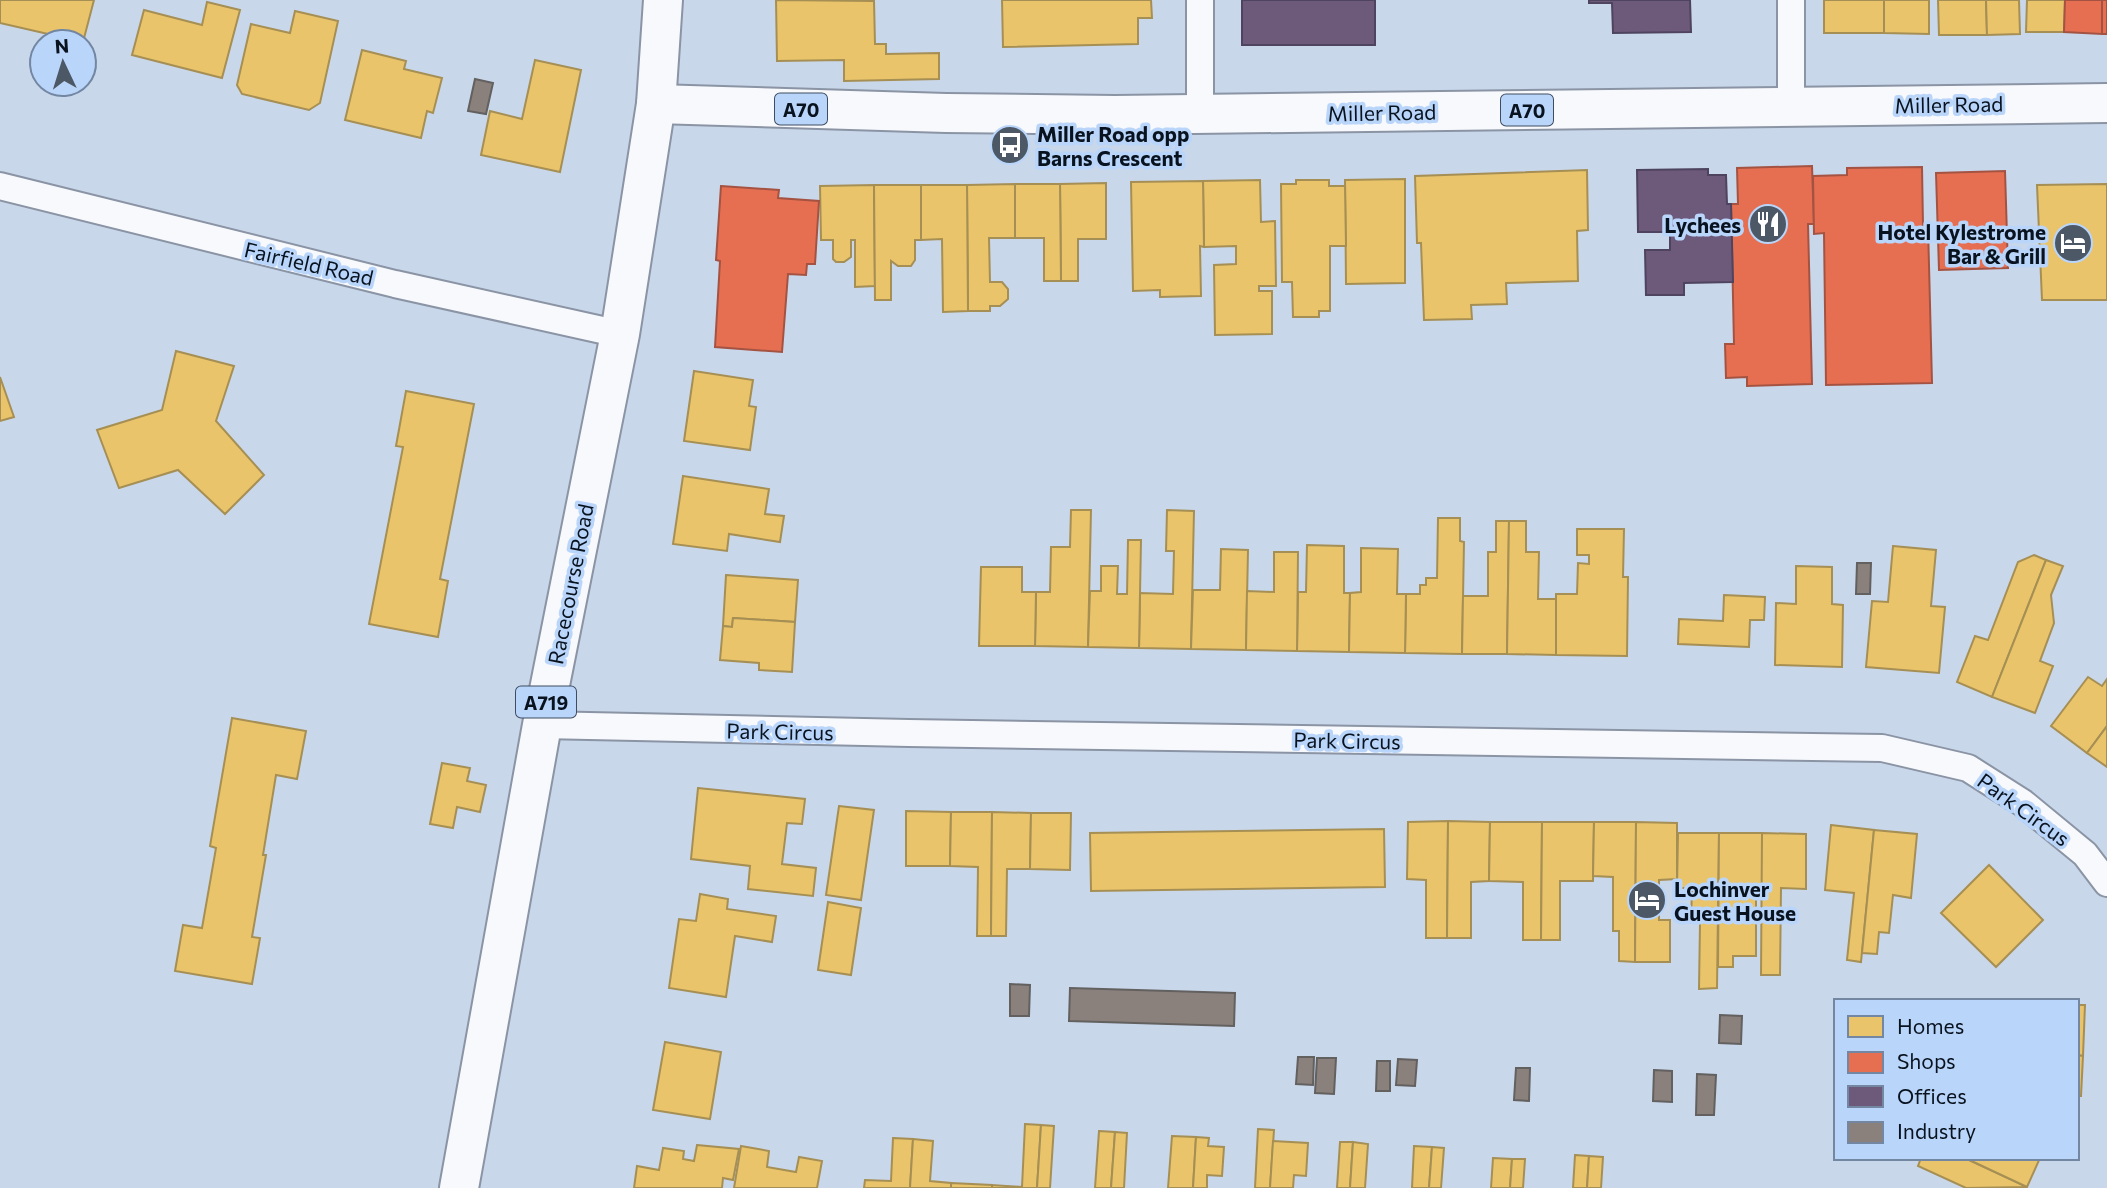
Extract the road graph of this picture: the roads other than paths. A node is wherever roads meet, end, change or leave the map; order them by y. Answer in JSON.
{"nodes":[{"id":1,"x":663,"y":0,"type":"edge"},
{"id":2,"x":1200,"y":0,"type":"edge"},
{"id":3,"x":1791,"y":0,"type":"edge"},
{"id":4,"x":2107,"y":103,"type":"edge"},
{"id":5,"x":656,"y":104,"type":"junction"},
{"id":6,"x":1791,"y":106,"type":"junction"},
{"id":7,"x":1200,"y":114,"type":"junction"},
{"id":8,"x":0,"y":186,"type":"edge"},
{"id":9,"x":620,"y":334,"type":"junction"},
{"id":10,"x":542,"y":725,"type":"junction"},
{"id":11,"x":2107,"y":883,"type":"edge"},
{"id":12,"x":458,"y":1188,"type":"edge"}],
"edges":[{"from":1,"to":5,"type":"main road","number":"A719"},
{"from":2,"to":7,"type":"street"},
{"from":3,"to":6,"type":"street"},
{"from":4,"to":6,"type":"main road","name":"Miller Road","number":"A70"},
{"from":5,"to":7,"type":"main road","name":"Miller Road","number":"A70"},
{"from":5,"to":9,"type":"main road","name":"Racecourse Road","number":"A719"},
{"from":6,"to":7,"type":"main road","name":"Miller Road","number":"A70"},
{"from":8,"to":9,"type":"street","name":"Fairfield Road"},
{"from":9,"to":10,"type":"main road","name":"Racecourse Road","number":"A719"},
{"from":10,"to":11,"type":"street","name":"Park Circus"},
{"from":10,"to":12,"type":"main road","name":"Racecourse Road","number":"A719"}]}
